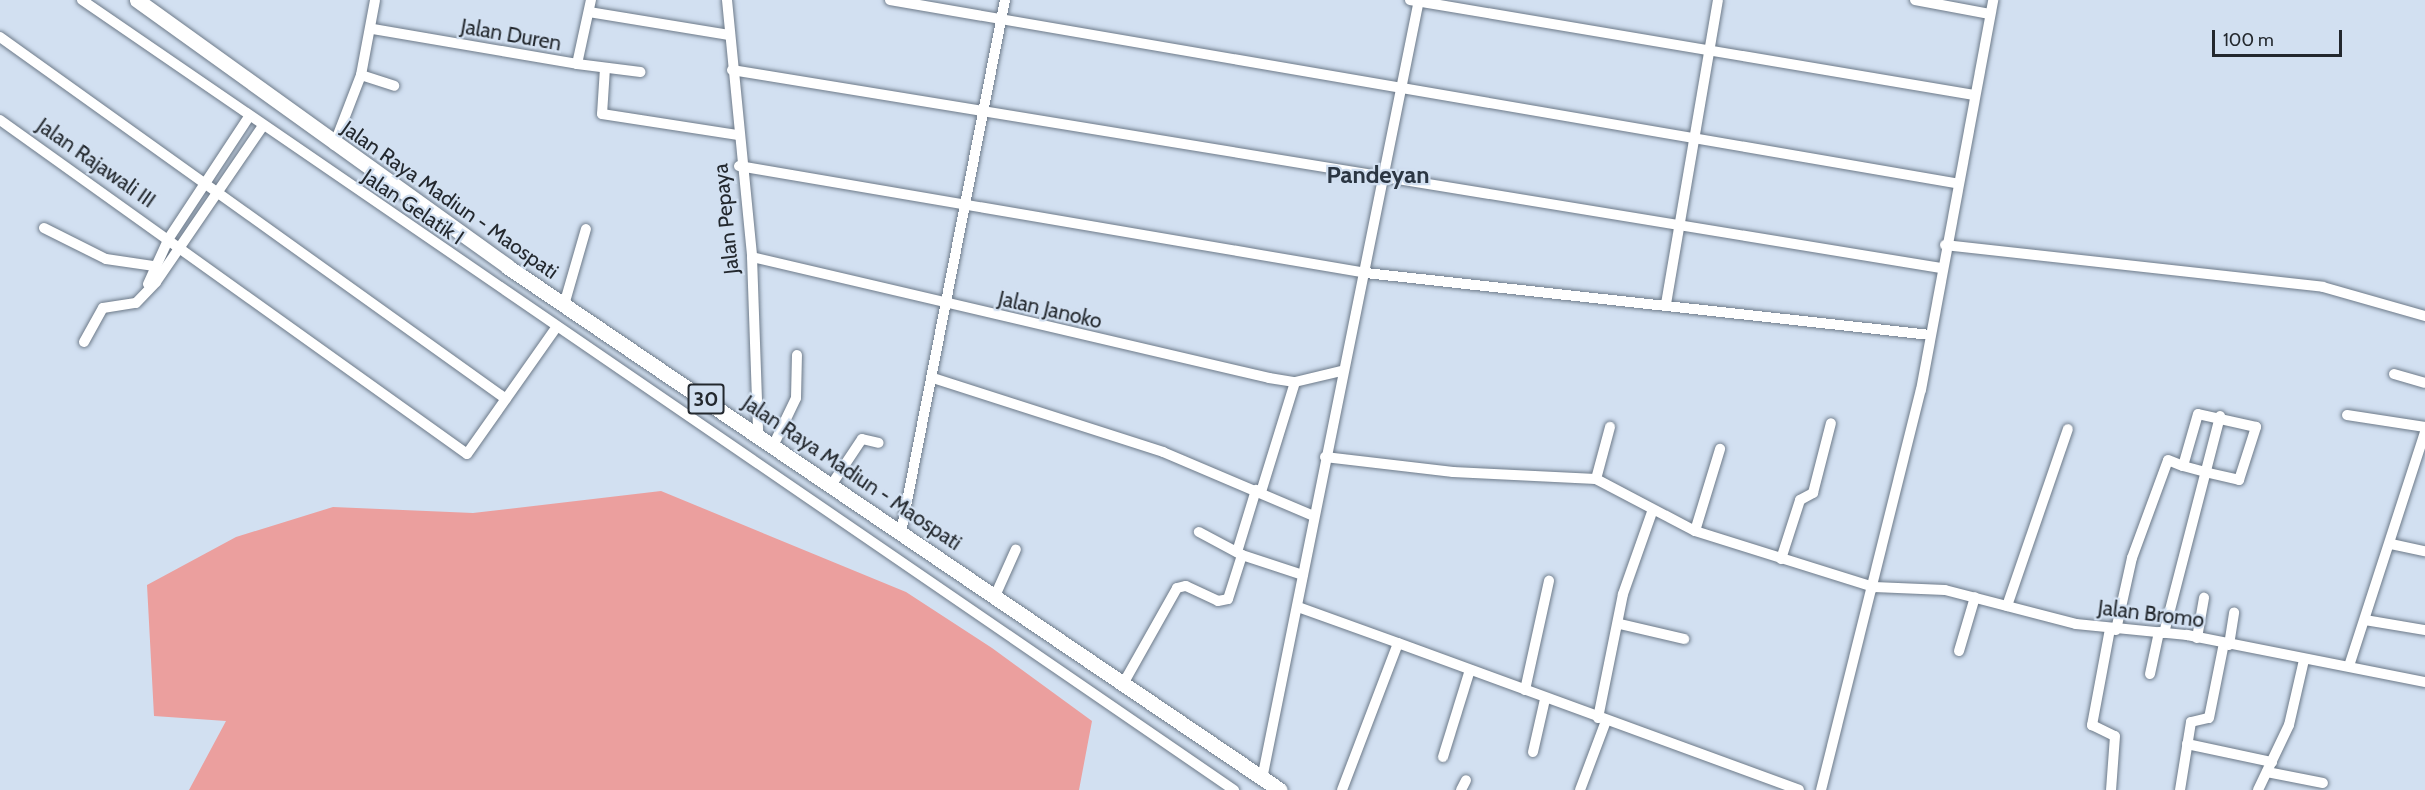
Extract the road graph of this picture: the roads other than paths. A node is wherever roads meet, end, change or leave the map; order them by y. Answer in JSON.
{"nodes":[{"id":1,"x":82,"y":0,"type":"edge"},
{"id":2,"x":137,"y":0,"type":"edge"},
{"id":3,"x":375,"y":0,"type":"edge"},
{"id":4,"x":591,"y":0,"type":"edge"},
{"id":5,"x":727,"y":0,"type":"edge"},
{"id":6,"x":890,"y":0,"type":"edge"},
{"id":7,"x":1005,"y":0,"type":"edge"},
{"id":8,"x":1718,"y":0,"type":"edge"},
{"id":9,"x":1915,"y":0,"type":"edge"},
{"id":10,"x":1993,"y":0,"type":"edge"},
{"id":11,"x":1416,"y":1,"type":"edge"},
{"id":12,"x":589,"y":12,"type":"junction"},
{"id":13,"x":1990,"y":14,"type":"junction"},
{"id":14,"x":1003,"y":17,"type":"junction"},
{"id":15,"x":373,"y":29,"type":"junction"},
{"id":16,"x":729,"y":35,"type":"junction"},
{"id":17,"x":0,"y":37,"type":"edge"},
{"id":18,"x":1709,"y":49,"type":"junction"},
{"id":19,"x":577,"y":64,"type":"junction"},
{"id":20,"x":605,"y":68,"type":"junction"},
{"id":21,"x":732,"y":70,"type":"junction"},
{"id":22,"x":640,"y":72,"type":"dead end"},
{"id":23,"x":360,"y":75,"type":"junction"},
{"id":24,"x":394,"y":86,"type":"dead end"},
{"id":25,"x":1403,"y":89,"type":"junction"},
{"id":26,"x":1974,"y":94,"type":"junction"},
{"id":27,"x":986,"y":110,"type":"junction"},
{"id":28,"x":248,"y":118,"type":"junction"},
{"id":29,"x":0,"y":120,"type":"edge"},
{"id":30,"x":262,"y":127,"type":"junction"},
{"id":31,"x":738,"y":135,"type":"junction"},
{"id":32,"x":1695,"y":138,"type":"junction"},
{"id":33,"x":334,"y":145,"type":"junction"},
{"id":34,"x":739,"y":166,"type":"junction"},
{"id":35,"x":1385,"y":176,"type":"junction"},
{"id":36,"x":205,"y":183,"type":"junction"},
{"id":37,"x":1955,"y":183,"type":"junction"},
{"id":38,"x":216,"y":191,"type":"junction"},
{"id":39,"x":968,"y":205,"type":"junction"},
{"id":40,"x":1679,"y":226,"type":"junction"},
{"id":41,"x":44,"y":228,"type":"dead end"},
{"id":42,"x":586,"y":230,"type":"dead end"},
{"id":43,"x":173,"y":241,"type":"junction"},
{"id":44,"x":1945,"y":245,"type":"junction"},
{"id":45,"x":752,"y":257,"type":"junction"},
{"id":46,"x":154,"y":266,"type":"junction"},
{"id":47,"x":1941,"y":268,"type":"junction"},
{"id":48,"x":1366,"y":273,"type":"junction"},
{"id":49,"x":148,"y":284,"type":"junction"},
{"id":50,"x":1666,"y":303,"type":"junction"},
{"id":51,"x":564,"y":305,"type":"junction"},
{"id":52,"x":949,"y":307,"type":"junction"},
{"id":53,"x":2425,"y":316,"type":"edge"},
{"id":54,"x":556,"y":328,"type":"junction"},
{"id":55,"x":1930,"y":335,"type":"junction"},
{"id":56,"x":84,"y":342,"type":"dead end"},
{"id":57,"x":797,"y":355,"type":"dead end"},
{"id":58,"x":1341,"y":371,"type":"junction"},
{"id":59,"x":2394,"y":374,"type":"dead end"},
{"id":60,"x":933,"y":378,"type":"junction"},
{"id":61,"x":1295,"y":382,"type":"junction"},
{"id":62,"x":2425,"y":383,"type":"edge"},
{"id":63,"x":506,"y":399,"type":"junction"},
{"id":64,"x":2347,"y":415,"type":"dead end"},
{"id":65,"x":2220,"y":416,"type":"junction"},
{"id":66,"x":1831,"y":423,"type":"dead end"},
{"id":67,"x":1610,"y":427,"type":"dead end"},
{"id":68,"x":2425,"y":427,"type":"edge"},
{"id":69,"x":2068,"y":429,"type":"dead end"},
{"id":70,"x":2425,"y":432,"type":"edge"},
{"id":71,"x":758,"y":433,"type":"junction"},
{"id":72,"x":879,"y":443,"type":"dead end"},
{"id":73,"x":774,"y":444,"type":"junction"},
{"id":74,"x":1720,"y":448,"type":"dead end"},
{"id":75,"x":1325,"y":457,"type":"junction"},
{"id":76,"x":2183,"y":465,"type":"junction"},
{"id":77,"x":2208,"y":473,"type":"junction"},
{"id":78,"x":1596,"y":478,"type":"junction"},
{"id":79,"x":832,"y":484,"type":"junction"},
{"id":80,"x":1258,"y":491,"type":"junction"},
{"id":81,"x":1652,"y":512,"type":"junction"},
{"id":82,"x":1314,"y":516,"type":"junction"},
{"id":83,"x":1695,"y":531,"type":"junction"},
{"id":84,"x":901,"y":532,"type":"junction"},
{"id":85,"x":1199,"y":532,"type":"dead end"},
{"id":86,"x":2391,"y":544,"type":"junction"},
{"id":87,"x":1016,"y":549,"type":"dead end"},
{"id":88,"x":2425,"y":551,"type":"edge"},
{"id":89,"x":1240,"y":554,"type":"junction"},
{"id":90,"x":1781,"y":559,"type":"junction"},
{"id":91,"x":1303,"y":574,"type":"junction"},
{"id":92,"x":1549,"y":581,"type":"dead end"},
{"id":93,"x":1874,"y":588,"type":"junction"},
{"id":94,"x":995,"y":596,"type":"junction"},
{"id":95,"x":1975,"y":597,"type":"junction"},
{"id":96,"x":2204,"y":598,"type":"dead end"},
{"id":97,"x":2007,"y":606,"type":"junction"},
{"id":98,"x":1298,"y":607,"type":"junction"},
{"id":99,"x":2234,"y":612,"type":"dead end"},
{"id":100,"x":2365,"y":620,"type":"junction"},
{"id":101,"x":1620,"y":624,"type":"junction"},
{"id":102,"x":2113,"y":629,"type":"junction"},
{"id":103,"x":2425,"y":630,"type":"edge"},
{"id":104,"x":2162,"y":632,"type":"junction"},
{"id":105,"x":2197,"y":638,"type":"junction"},
{"id":106,"x":1684,"y":639,"type":"dead end"},
{"id":107,"x":1398,"y":644,"type":"junction"},
{"id":108,"x":2226,"y":644,"type":"junction"},
{"id":109,"x":1959,"y":651,"type":"dead end"},
{"id":110,"x":2304,"y":660,"type":"junction"},
{"id":111,"x":2349,"y":666,"type":"junction"},
{"id":112,"x":1470,"y":670,"type":"junction"},
{"id":113,"x":2150,"y":674,"type":"dead end"},
{"id":114,"x":2425,"y":682,"type":"edge"},
{"id":115,"x":1123,"y":684,"type":"junction"},
{"id":116,"x":1525,"y":690,"type":"junction"},
{"id":117,"x":1545,"y":699,"type":"junction"},
{"id":118,"x":1602,"y":719,"type":"junction"},
{"id":119,"x":2187,"y":744,"type":"junction"},
{"id":120,"x":1533,"y":752,"type":"dead end"},
{"id":121,"x":1443,"y":756,"type":"dead end"},
{"id":122,"x":2270,"y":767,"type":"junction"},
{"id":123,"x":1262,"y":779,"type":"junction"},
{"id":124,"x":2323,"y":783,"type":"dead end"},
{"id":125,"x":1234,"y":790,"type":"edge"},
{"id":126,"x":1280,"y":790,"type":"edge"},
{"id":127,"x":1341,"y":790,"type":"edge"},
{"id":128,"x":1580,"y":790,"type":"edge"},
{"id":129,"x":1798,"y":790,"type":"edge"},
{"id":130,"x":1821,"y":790,"type":"edge"},
{"id":131,"x":2110,"y":790,"type":"edge"},
{"id":132,"x":2180,"y":790,"type":"edge"},
{"id":133,"x":2258,"y":790,"type":"edge"}],
"edges":[{"from":1,"to":28,"type":"street","name":"Jalan Gelatik I"},
{"from":2,"to":33,"type":"highway","name":"Jalan Raya Madiun - Maospati","number":"30"},
{"from":3,"to":15,"type":"street"},
{"from":4,"to":12,"type":"street","name":"Jalan Duren"},
{"from":5,"to":16,"type":"street","name":"Jalan Pepaya"},
{"from":6,"to":14,"type":"street"},
{"from":7,"to":14,"type":"street"},
{"from":8,"to":18,"type":"street"},
{"from":9,"to":13,"type":"street"},
{"from":10,"to":13,"type":"street"},
{"from":11,"to":18,"type":"street"},
{"from":11,"to":25,"type":"street"},
{"from":12,"to":16,"type":"street"},
{"from":12,"to":19,"type":"street","name":"Jalan Duren"},
{"from":13,"to":26,"type":"street"},
{"from":14,"to":25,"type":"street"},
{"from":14,"to":27,"type":"street"},
{"from":15,"to":19,"type":"street","name":"Jalan Duren"},
{"from":15,"to":23,"type":"street"},
{"from":16,"to":21,"type":"street","name":"Jalan Pepaya"},
{"from":17,"to":36,"type":"street"},
{"from":18,"to":26,"type":"street"},
{"from":18,"to":32,"type":"street"},
{"from":19,"to":20,"type":"street"},
{"from":20,"to":22,"type":"street"},
{"from":20,"to":31,"type":"street"},
{"from":21,"to":27,"type":"street"},
{"from":21,"to":31,"type":"street","name":"Jalan Pepaya"},
{"from":23,"to":24,"type":"street"},
{"from":23,"to":33,"type":"street"},
{"from":25,"to":32,"type":"street"},
{"from":25,"to":35,"type":"street"},
{"from":26,"to":37,"type":"street"},
{"from":27,"to":35,"type":"street"},
{"from":27,"to":39,"type":"street"},
{"from":28,"to":30,"type":"street","name":"Jalan Gelatik I"},
{"from":28,"to":36,"type":"street"},
{"from":29,"to":43,"type":"street","name":"Jalan Rajawali III"},
{"from":30,"to":38,"type":"street"},
{"from":30,"to":54,"type":"street","name":"Jalan Gelatik I"},
{"from":31,"to":34,"type":"street","name":"Jalan Pepaya"},
{"from":32,"to":37,"type":"street"},
{"from":32,"to":40,"type":"street"},
{"from":33,"to":51,"type":"highway","name":"Jalan Raya Madiun - Maospati","number":"30"},
{"from":34,"to":39,"type":"street"},
{"from":34,"to":45,"type":"street","name":"Jalan Pepaya"},
{"from":35,"to":40,"type":"street"},
{"from":35,"to":48,"type":"street"},
{"from":36,"to":38,"type":"street"},
{"from":36,"to":43,"type":"street"},
{"from":37,"to":44,"type":"street"},
{"from":38,"to":43,"type":"street"},
{"from":38,"to":63,"type":"street"},
{"from":39,"to":48,"type":"street"},
{"from":39,"to":52,"type":"street"},
{"from":40,"to":47,"type":"street"},
{"from":40,"to":50,"type":"street"},
{"from":41,"to":46,"type":"street"},
{"from":42,"to":51,"type":"street"},
{"from":43,"to":46,"type":"street"},
{"from":43,"to":49,"type":"street"},
{"from":43,"to":63,"type":"street","name":"Jalan Rajawali III"},
{"from":44,"to":47,"type":"street"},
{"from":44,"to":53,"type":"street"},
{"from":45,"to":52,"type":"street","name":"Jalan Janoko"},
{"from":45,"to":71,"type":"street","name":"Jalan Pepaya"},
{"from":46,"to":49,"type":"street"},
{"from":47,"to":55,"type":"street"},
{"from":48,"to":50,"type":"street"},
{"from":48,"to":58,"type":"street"},
{"from":49,"to":56,"type":"street"},
{"from":50,"to":55,"type":"street"},
{"from":51,"to":71,"type":"highway","name":"Jalan Raya Madiun - Maospati","number":"30"},
{"from":52,"to":60,"type":"street"},
{"from":52,"to":61,"type":"street","name":"Jalan Janoko"},
{"from":54,"to":63,"type":"street"},
{"from":54,"to":125,"type":"street","name":"Jalan Gelatik I"},
{"from":55,"to":93,"type":"street"},
{"from":57,"to":73,"type":"street"},
{"from":58,"to":61,"type":"street","name":"Jalan Janoko"},
{"from":58,"to":75,"type":"street"},
{"from":59,"to":62,"type":"street"},
{"from":60,"to":80,"type":"street"},
{"from":60,"to":84,"type":"street"},
{"from":61,"to":80,"type":"street"},
{"from":64,"to":68,"type":"street"},
{"from":65,"to":76,"type":"street"},
{"from":65,"to":77,"type":"street"},
{"from":65,"to":77,"type":"street"},
{"from":66,"to":90,"type":"street"},
{"from":67,"to":78,"type":"street"},
{"from":69,"to":97,"type":"street"},
{"from":70,"to":86,"type":"street"},
{"from":71,"to":73,"type":"highway","name":"Jalan Raya Madiun - Maospati","number":"30"},
{"from":72,"to":79,"type":"street"},
{"from":73,"to":79,"type":"highway","name":"Jalan Raya Madiun - Maospati","number":"30"},
{"from":74,"to":83,"type":"street"},
{"from":75,"to":78,"type":"street"},
{"from":75,"to":82,"type":"street"},
{"from":76,"to":77,"type":"street"},
{"from":76,"to":102,"type":"street"},
{"from":77,"to":104,"type":"street"},
{"from":78,"to":81,"type":"street","name":"Jalan Bromo"},
{"from":79,"to":84,"type":"highway","name":"Jalan Raya Madiun - Maospati","number":"30"},
{"from":80,"to":82,"type":"street"},
{"from":80,"to":89,"type":"street"},
{"from":81,"to":83,"type":"street","name":"Jalan Bromo"},
{"from":81,"to":101,"type":"street"},
{"from":82,"to":91,"type":"street"},
{"from":83,"to":90,"type":"street","name":"Jalan Bromo"},
{"from":84,"to":94,"type":"highway","name":"Jalan Raya Madiun - Maospati","number":"30"},
{"from":85,"to":89,"type":"street"},
{"from":86,"to":88,"type":"street"},
{"from":86,"to":100,"type":"street"},
{"from":87,"to":94,"type":"street"},
{"from":89,"to":91,"type":"street"},
{"from":89,"to":115,"type":"street"},
{"from":90,"to":93,"type":"street","name":"Jalan Bromo"},
{"from":91,"to":98,"type":"street"},
{"from":92,"to":116,"type":"street"},
{"from":93,"to":95,"type":"street","name":"Jalan Bromo"},
{"from":93,"to":130,"type":"street"},
{"from":94,"to":115,"type":"highway","name":"Jalan Raya Madiun - Maospati","number":"30"},
{"from":95,"to":97,"type":"street","name":"Jalan Bromo"},
{"from":95,"to":109,"type":"street"},
{"from":96,"to":105,"type":"street"},
{"from":97,"to":102,"type":"street","name":"Jalan Bromo"},
{"from":98,"to":107,"type":"street"},
{"from":98,"to":123,"type":"street"},
{"from":99,"to":108,"type":"street"},
{"from":100,"to":103,"type":"street"},
{"from":100,"to":111,"type":"street"},
{"from":101,"to":106,"type":"street"},
{"from":101,"to":118,"type":"street"},
{"from":102,"to":104,"type":"street","name":"Jalan Bromo"},
{"from":102,"to":131,"type":"street"},
{"from":104,"to":105,"type":"street","name":"Jalan Bromo"},
{"from":104,"to":113,"type":"street"},
{"from":105,"to":108,"type":"street","name":"Jalan Bromo"},
{"from":107,"to":112,"type":"street"},
{"from":107,"to":127,"type":"street"},
{"from":108,"to":110,"type":"street","name":"Jalan Bromo"},
{"from":108,"to":119,"type":"street"},
{"from":110,"to":111,"type":"street","name":"Jalan Bromo"},
{"from":110,"to":122,"type":"street"},
{"from":111,"to":114,"type":"street","name":"Jalan Bromo"},
{"from":112,"to":116,"type":"street"},
{"from":112,"to":121,"type":"street"},
{"from":115,"to":123,"type":"highway","name":"Jalan Raya Madiun - Maospati","number":"30"},
{"from":116,"to":117,"type":"street"},
{"from":117,"to":118,"type":"street"},
{"from":117,"to":120,"type":"street"},
{"from":118,"to":128,"type":"street"},
{"from":118,"to":129,"type":"street"},
{"from":119,"to":122,"type":"street"},
{"from":119,"to":132,"type":"street"},
{"from":122,"to":124,"type":"street"},
{"from":122,"to":133,"type":"street"},
{"from":123,"to":126,"type":"highway","name":"Jalan Raya Madiun - Maospati","number":"30"}]}
